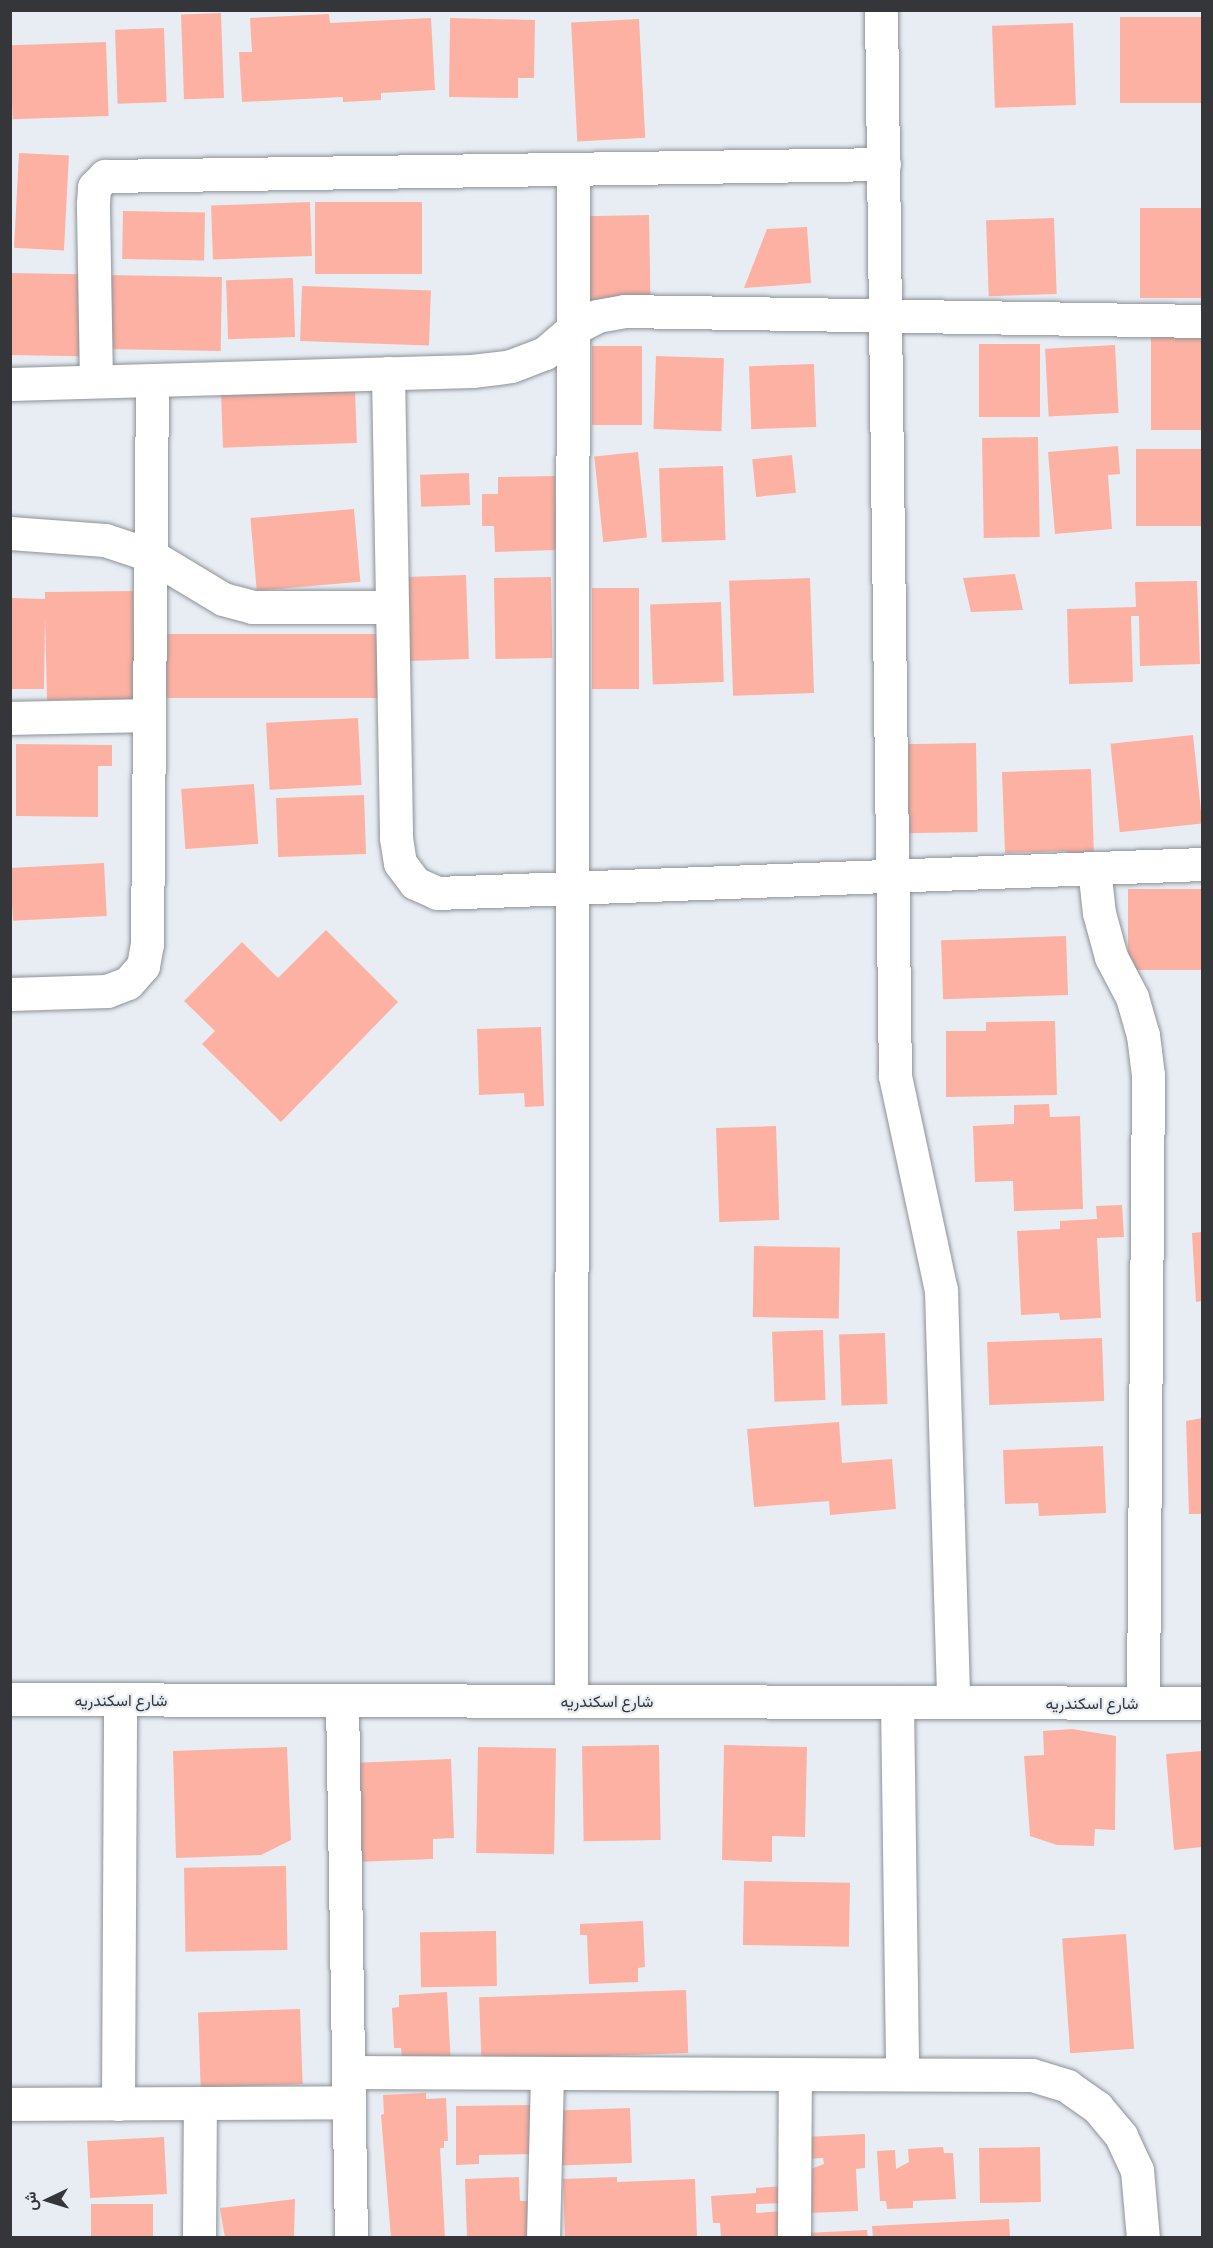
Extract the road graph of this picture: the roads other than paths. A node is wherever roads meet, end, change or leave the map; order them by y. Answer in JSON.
{"nodes":[{"id":1,"x":881,"y":10,"type":"edge"},
{"id":2,"x":884,"y":164,"type":"junction"},
{"id":3,"x":573,"y":172,"type":"junction"},
{"id":4,"x":886,"y":314,"type":"junction"},
{"id":5,"x":1203,"y":321,"type":"edge"},
{"id":6,"x":573,"y":329,"type":"junction"},
{"id":7,"x":388,"y":373,"type":"junction"},
{"id":8,"x":152,"y":380,"type":"junction"},
{"id":9,"x":96,"y":381,"type":"junction"},
{"id":10,"x":10,"y":384,"type":"edge"},
{"id":11,"x":10,"y":533,"type":"edge"},
{"id":12,"x":150,"y":555,"type":"junction"},
{"id":13,"x":391,"y":607,"type":"junction"},
{"id":14,"x":147,"y":715,"type":"junction"},
{"id":15,"x":10,"y":718,"type":"edge"},
{"id":16,"x":1203,"y":864,"type":"edge"},
{"id":17,"x":1094,"y":868,"type":"junction"},
{"id":18,"x":893,"y":875,"type":"junction"},
{"id":19,"x":572,"y":888,"type":"junction"},
{"id":20,"x":10,"y":994,"type":"edge"},
{"id":21,"x":10,"y":1699,"type":"edge"},
{"id":22,"x":120,"y":1700,"type":"junction"},
{"id":23,"x":342,"y":1700,"type":"junction"},
{"id":24,"x":571,"y":1701,"type":"junction"},
{"id":25,"x":897,"y":1702,"type":"junction"},
{"id":26,"x":953,"y":1702,"type":"junction"},
{"id":27,"x":1143,"y":1703,"type":"junction"},
{"id":28,"x":1203,"y":1703,"type":"edge"},
{"id":29,"x":547,"y":2073,"type":"junction"},
{"id":30,"x":902,"y":2073,"type":"junction"},
{"id":31,"x":795,"y":2074,"type":"junction"},
{"id":32,"x":349,"y":2087,"type":"junction"},
{"id":33,"x":200,"y":2103,"type":"junction"},
{"id":34,"x":10,"y":2104,"type":"edge"},
{"id":35,"x":118,"y":2104,"type":"junction"},
{"id":36,"x":199,"y":2238,"type":"edge"},
{"id":37,"x":351,"y":2238,"type":"edge"},
{"id":38,"x":543,"y":2238,"type":"edge"},
{"id":39,"x":794,"y":2238,"type":"edge"},
{"id":40,"x":1143,"y":2238,"type":"edge"}],
"edges":[{"from":1,"to":2,"type":"street"},
{"from":2,"to":3,"type":"street"},
{"from":2,"to":4,"type":"street"},
{"from":3,"to":6,"type":"street"},
{"from":3,"to":9,"type":"street"},
{"from":4,"to":5,"type":"street"},
{"from":4,"to":6,"type":"street"},
{"from":4,"to":18,"type":"street"},
{"from":6,"to":7,"type":"street"},
{"from":6,"to":19,"type":"street"},
{"from":7,"to":8,"type":"street"},
{"from":7,"to":13,"type":"street"},
{"from":8,"to":9,"type":"street"},
{"from":8,"to":12,"type":"street"},
{"from":9,"to":10,"type":"street"},
{"from":11,"to":12,"type":"street"},
{"from":12,"to":13,"type":"street"},
{"from":12,"to":14,"type":"street"},
{"from":13,"to":19,"type":"street"},
{"from":14,"to":15,"type":"street"},
{"from":14,"to":20,"type":"street"},
{"from":16,"to":17,"type":"street"},
{"from":17,"to":18,"type":"street"},
{"from":17,"to":27,"type":"street"},
{"from":18,"to":19,"type":"street"},
{"from":18,"to":26,"type":"street"},
{"from":19,"to":24,"type":"street"},
{"from":21,"to":22,"type":"street","name":"شارع اسكندريه"},
{"from":22,"to":23,"type":"street","name":"شارع اسكندريه"},
{"from":22,"to":35,"type":"street"},
{"from":23,"to":24,"type":"street","name":"شارع اسكندريه"},
{"from":23,"to":32,"type":"street"},
{"from":24,"to":25,"type":"street","name":"شارع اسكندريه"},
{"from":25,"to":26,"type":"street","name":"شارع اسكندريه"},
{"from":25,"to":30,"type":"street"},
{"from":26,"to":27,"type":"street","name":"شارع اسكندريه"},
{"from":27,"to":28,"type":"street","name":"شارع اسكندريه"},
{"from":29,"to":31,"type":"street"},
{"from":29,"to":32,"type":"street"},
{"from":29,"to":38,"type":"street"},
{"from":30,"to":31,"type":"street"},
{"from":30,"to":40,"type":"street"},
{"from":31,"to":39,"type":"street"},
{"from":32,"to":33,"type":"street"},
{"from":32,"to":37,"type":"street"},
{"from":33,"to":35,"type":"street"},
{"from":33,"to":36,"type":"street"},
{"from":34,"to":35,"type":"street"}]}
